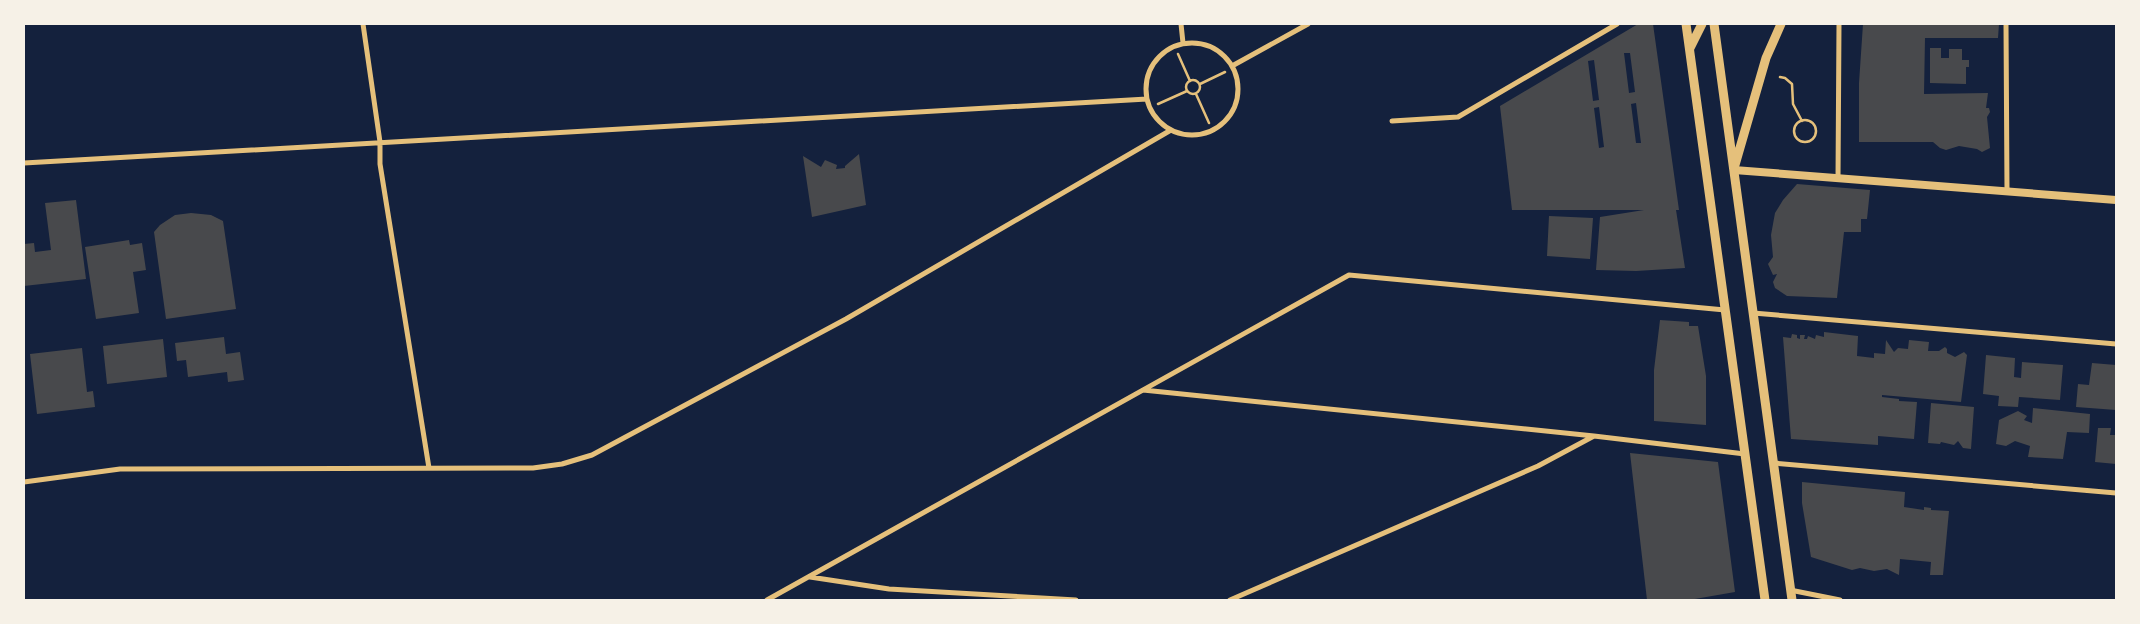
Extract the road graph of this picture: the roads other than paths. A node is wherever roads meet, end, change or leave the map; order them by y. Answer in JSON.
{"nodes":[{"id":1,"x":363,"y":24,"type":"edge"},
{"id":2,"x":1181,"y":24,"type":"edge"},
{"id":3,"x":1308,"y":24,"type":"edge"},
{"id":4,"x":1617,"y":24,"type":"edge"},
{"id":5,"x":1686,"y":24,"type":"edge"},
{"id":6,"x":1702,"y":24,"type":"edge"},
{"id":7,"x":1714,"y":24,"type":"edge"},
{"id":8,"x":1781,"y":24,"type":"edge"},
{"id":9,"x":1839,"y":24,"type":"edge"},
{"id":10,"x":2006,"y":24,"type":"edge"},
{"id":11,"x":1183,"y":44,"type":"junction"},
{"id":12,"x":1690,"y":49,"type":"junction"},
{"id":13,"x":1232,"y":66,"type":"junction"},
{"id":14,"x":1147,"y":99,"type":"junction"},
{"id":15,"x":1392,"y":121,"type":"dead end"},
{"id":16,"x":1172,"y":130,"type":"junction"},
{"id":17,"x":380,"y":142,"type":"junction"},
{"id":18,"x":24,"y":164,"type":"edge"},
{"id":19,"x":1734,"y":170,"type":"junction"},
{"id":20,"x":1838,"y":178,"type":"junction"},
{"id":21,"x":2007,"y":191,"type":"junction"},
{"id":22,"x":2116,"y":200,"type":"edge"},
{"id":23,"x":1725,"y":310,"type":"junction"},
{"id":24,"x":1753,"y":313,"type":"junction"},
{"id":25,"x":2116,"y":344,"type":"edge"},
{"id":26,"x":1143,"y":390,"type":"junction"},
{"id":27,"x":1594,"y":436,"type":"junction"},
{"id":28,"x":1745,"y":454,"type":"junction"},
{"id":29,"x":1773,"y":463,"type":"junction"},
{"id":30,"x":429,"y":468,"type":"junction"},
{"id":31,"x":24,"y":482,"type":"edge"},
{"id":32,"x":2116,"y":493,"type":"edge"},
{"id":33,"x":810,"y":576,"type":"junction"},
{"id":34,"x":1790,"y":590,"type":"junction"},
{"id":35,"x":767,"y":600,"type":"edge"},
{"id":36,"x":1076,"y":600,"type":"edge"},
{"id":37,"x":1230,"y":600,"type":"edge"},
{"id":38,"x":1765,"y":600,"type":"edge"},
{"id":39,"x":1792,"y":600,"type":"edge"},
{"id":40,"x":1840,"y":600,"type":"edge"}],
"edges":[{"from":1,"to":17,"type":"street"},
{"from":2,"to":11,"type":"street"},
{"from":3,"to":13,"type":"street"},
{"from":4,"to":15,"type":"street"},
{"from":5,"to":12,"type":"main road"},
{"from":6,"to":12,"type":"main road"},
{"from":7,"to":19,"type":"main road"},
{"from":8,"to":19,"type":"main road"},
{"from":9,"to":20,"type":"street"},
{"from":10,"to":21,"type":"street"},
{"from":11,"to":13,"type":"street"},
{"from":11,"to":14,"type":"street"},
{"from":12,"to":23,"type":"main road"},
{"from":13,"to":16,"type":"street"},
{"from":14,"to":16,"type":"street"},
{"from":14,"to":17,"type":"street"},
{"from":16,"to":30,"type":"street"},
{"from":17,"to":18,"type":"street"},
{"from":17,"to":30,"type":"street"},
{"from":19,"to":20,"type":"street"},
{"from":19,"to":24,"type":"main road"},
{"from":20,"to":21,"type":"street"},
{"from":21,"to":22,"type":"street"},
{"from":23,"to":26,"type":"street"},
{"from":23,"to":28,"type":"main road"},
{"from":24,"to":25,"type":"street"},
{"from":24,"to":29,"type":"main road"},
{"from":26,"to":27,"type":"street"},
{"from":26,"to":33,"type":"street"},
{"from":27,"to":28,"type":"street"},
{"from":27,"to":37,"type":"street"},
{"from":28,"to":38,"type":"main road"},
{"from":29,"to":32,"type":"street"},
{"from":29,"to":34,"type":"main road"},
{"from":30,"to":31,"type":"street"},
{"from":33,"to":35,"type":"street"},
{"from":33,"to":36,"type":"street"},
{"from":34,"to":39,"type":"main road"},
{"from":34,"to":40,"type":"street"}]}
